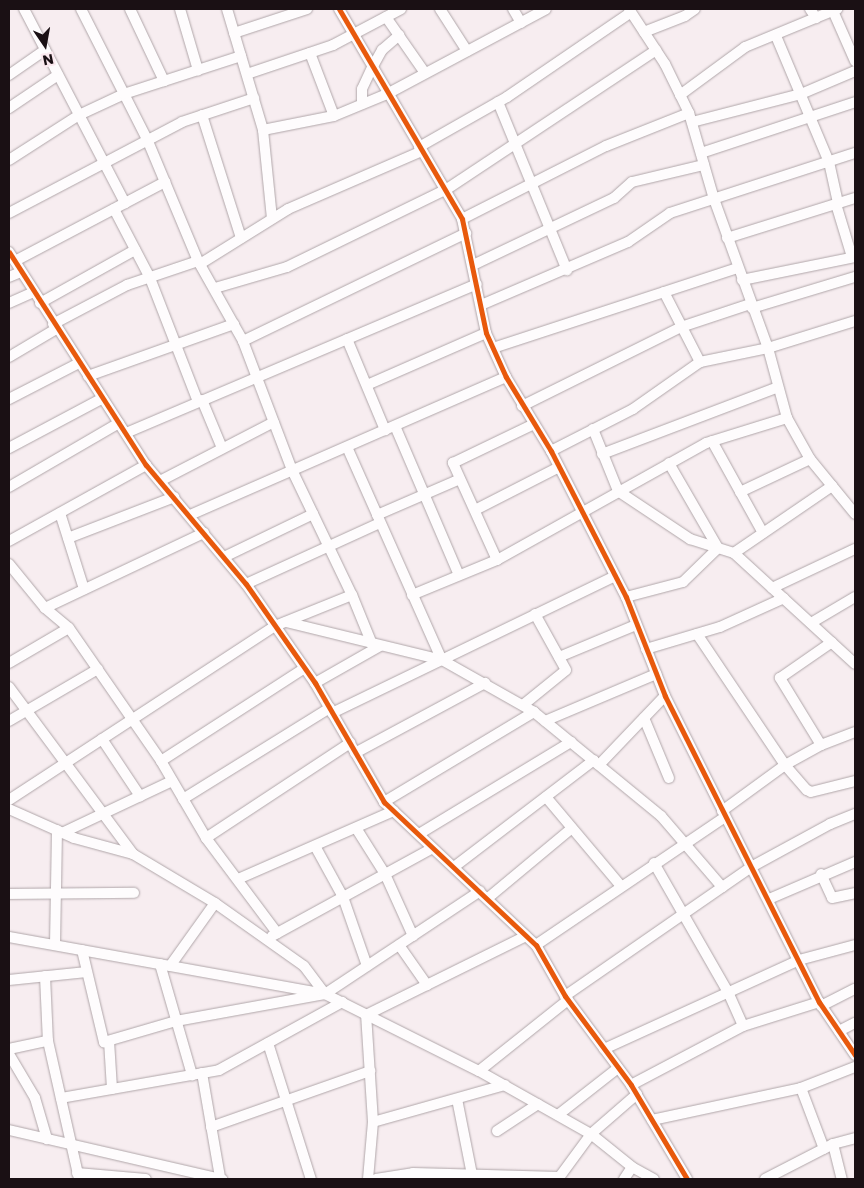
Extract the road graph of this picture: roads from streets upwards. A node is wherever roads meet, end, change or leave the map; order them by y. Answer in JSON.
{"nodes":[{"id":1,"x":24,"y":9,"type":"edge"},
{"id":2,"x":81,"y":9,"type":"edge"},
{"id":3,"x":130,"y":9,"type":"edge"},
{"id":4,"x":180,"y":9,"type":"edge"},
{"id":5,"x":227,"y":9,"type":"edge"},
{"id":6,"x":307,"y":9,"type":"edge"},
{"id":7,"x":339,"y":9,"type":"edge"},
{"id":8,"x":401,"y":9,"type":"edge"},
{"id":9,"x":440,"y":9,"type":"edge"},
{"id":10,"x":513,"y":9,"type":"edge"},
{"id":11,"x":546,"y":9,"type":"edge"},
{"id":12,"x":695,"y":9,"type":"edge"},
{"id":13,"x":810,"y":9,"type":"edge"},
{"id":14,"x":835,"y":10,"type":"edge"},
{"id":15,"x":630,"y":11,"type":"edge"},
{"id":16,"x":386,"y":17,"type":"junction"},
{"id":17,"x":816,"y":18,"type":"junction"},
{"id":18,"x":521,"y":22,"type":"junction"},
{"id":19,"x":644,"y":32,"type":"junction"},
{"id":20,"x":234,"y":33,"type":"junction"},
{"id":21,"x":352,"y":34,"type":"junction"},
{"id":22,"x":399,"y":34,"type":"junction"},
{"id":23,"x":776,"y":36,"type":"junction"},
{"id":24,"x":852,"y":44,"type":"edge"},
{"id":25,"x":45,"y":50,"type":"junction"},
{"id":26,"x":656,"y":50,"type":"junction"},
{"id":27,"x":467,"y":51,"type":"junction"},
{"id":28,"x":310,"y":53,"type":"junction"},
{"id":29,"x":241,"y":56,"type":"junction"},
{"id":30,"x":855,"y":62,"type":"edge"},
{"id":31,"x":372,"y":68,"type":"junction"},
{"id":32,"x":198,"y":70,"type":"junction"},
{"id":33,"x":855,"y":71,"type":"edge"},
{"id":34,"x":425,"y":73,"type":"junction"},
{"id":35,"x":247,"y":74,"type":"junction"},
{"id":36,"x":9,"y":75,"type":"edge"},
{"id":37,"x":58,"y":75,"type":"junction"},
{"id":38,"x":164,"y":81,"type":"junction"},
{"id":39,"x":124,"y":94,"type":"junction"},
{"id":40,"x":386,"y":94,"type":"junction"},
{"id":41,"x":801,"y":94,"type":"junction"},
{"id":42,"x":680,"y":95,"type":"junction"},
{"id":43,"x":254,"y":98,"type":"junction"},
{"id":44,"x":498,"y":102,"type":"junction"},
{"id":45,"x":855,"y":102,"type":"edge"},
{"id":46,"x":362,"y":104,"type":"junction"},
{"id":47,"x":9,"y":108,"type":"edge"},
{"id":48,"x":79,"y":115,"type":"junction"},
{"id":49,"x":202,"y":115,"type":"junction"},
{"id":50,"x":334,"y":116,"type":"junction"},
{"id":51,"x":690,"y":117,"type":"junction"},
{"id":52,"x":811,"y":118,"type":"junction"},
{"id":53,"x":264,"y":130,"type":"junction"},
{"id":54,"x":147,"y":139,"type":"junction"},
{"id":55,"x":515,"y":145,"type":"junction"},
{"id":56,"x":420,"y":149,"type":"junction"},
{"id":57,"x":701,"y":153,"type":"junction"},
{"id":58,"x":855,"y":153,"type":"edge"},
{"id":59,"x":9,"y":160,"type":"edge"},
{"id":60,"x":104,"y":162,"type":"junction"},
{"id":61,"x":829,"y":162,"type":"junction"},
{"id":62,"x":704,"y":165,"type":"junction"},
{"id":63,"x":165,"y":182,"type":"junction"},
{"id":64,"x":531,"y":184,"type":"junction"},
{"id":65,"x":447,"y":188,"type":"junction"},
{"id":66,"x":855,"y":198,"type":"edge"},
{"id":67,"x":714,"y":199,"type":"junction"},
{"id":68,"x":125,"y":203,"type":"junction"},
{"id":69,"x":837,"y":204,"type":"junction"},
{"id":70,"x":114,"y":209,"type":"junction"},
{"id":71,"x":9,"y":213,"type":"edge"},
{"id":72,"x":272,"y":219,"type":"junction"},
{"id":73,"x":462,"y":219,"type":"junction"},
{"id":74,"x":550,"y":228,"type":"junction"},
{"id":75,"x":466,"y":233,"type":"junction"},
{"id":76,"x":242,"y":238,"type":"junction"},
{"id":77,"x":727,"y":238,"type":"junction"},
{"id":78,"x":135,"y":250,"type":"junction"},
{"id":79,"x":9,"y":252,"type":"edge"},
{"id":80,"x":854,"y":257,"type":"edge"},
{"id":81,"x":14,"y":261,"type":"junction"},
{"id":82,"x":199,"y":262,"type":"junction"},
{"id":83,"x":473,"y":265,"type":"junction"},
{"id":84,"x":738,"y":268,"type":"junction"},
{"id":85,"x":567,"y":270,"type":"junction"},
{"id":86,"x":21,"y":272,"type":"junction"},
{"id":87,"x":9,"y":277,"type":"edge"},
{"id":88,"x":150,"y":278,"type":"junction"},
{"id":89,"x":855,"y":278,"type":"edge"},
{"id":90,"x":742,"y":280,"type":"junction"},
{"id":91,"x":477,"y":284,"type":"junction"},
{"id":92,"x":215,"y":288,"type":"junction"},
{"id":93,"x":34,"y":292,"type":"junction"},
{"id":94,"x":664,"y":292,"type":"junction"},
{"id":95,"x":9,"y":303,"type":"edge"},
{"id":96,"x":40,"y":303,"type":"junction"},
{"id":97,"x":481,"y":305,"type":"junction"},
{"id":98,"x":751,"y":306,"type":"junction"},
{"id":99,"x":855,"y":321,"type":"edge"},
{"id":100,"x":234,"y":324,"type":"junction"},
{"id":101,"x":55,"y":326,"type":"junction"},
{"id":102,"x":682,"y":327,"type":"junction"},
{"id":103,"x":486,"y":333,"type":"junction"},
{"id":104,"x":347,"y":339,"type":"junction"},
{"id":105,"x":243,"y":342,"type":"junction"},
{"id":106,"x":174,"y":347,"type":"junction"},
{"id":107,"x":493,"y":348,"type":"junction"},
{"id":108,"x":768,"y":348,"type":"junction"},
{"id":109,"x":9,"y":357,"type":"edge"},
{"id":110,"x":700,"y":362,"type":"junction"},
{"id":111,"x":79,"y":363,"type":"junction"},
{"id":112,"x":88,"y":376,"type":"junction"},
{"id":113,"x":257,"y":377,"type":"junction"},
{"id":114,"x":506,"y":377,"type":"junction"},
{"id":115,"x":367,"y":385,"type":"junction"},
{"id":116,"x":778,"y":386,"type":"junction"},
{"id":117,"x":102,"y":398,"type":"junction"},
{"id":118,"x":9,"y":399,"type":"edge"},
{"id":119,"x":200,"y":401,"type":"junction"},
{"id":120,"x":522,"y":406,"type":"junction"},
{"id":121,"x":787,"y":418,"type":"junction"},
{"id":122,"x":119,"y":422,"type":"junction"},
{"id":123,"x":274,"y":422,"type":"junction"},
{"id":124,"x":534,"y":424,"type":"junction"},
{"id":125,"x":390,"y":428,"type":"junction"},
{"id":126,"x":593,"y":429,"type":"junction"},
{"id":127,"x":126,"y":433,"type":"junction"},
{"id":128,"x":712,"y":441,"type":"junction"},
{"id":129,"x":347,"y":446,"type":"junction"},
{"id":130,"x":9,"y":448,"type":"edge"},
{"id":131,"x":222,"y":448,"type":"junction"},
{"id":132,"x":551,"y":450,"type":"junction"},
{"id":133,"x":602,"y":454,"type":"junction"},
{"id":134,"x":810,"y":458,"type":"junction"},
{"id":135,"x":670,"y":463,"type":"junction"},
{"id":136,"x":146,"y":465,"type":"junction"},
{"id":137,"x":558,"y":467,"type":"junction"},
{"id":138,"x":292,"y":470,"type":"junction"},
{"id":139,"x":460,"y":479,"type":"junction"},
{"id":140,"x":160,"y":481,"type":"junction"},
{"id":141,"x":832,"y":486,"type":"junction"},
{"id":142,"x":9,"y":487,"type":"edge"},
{"id":143,"x":618,"y":491,"type":"junction"},
{"id":144,"x":740,"y":492,"type":"junction"},
{"id":145,"x":426,"y":494,"type":"junction"},
{"id":146,"x":174,"y":497,"type":"junction"},
{"id":147,"x":853,"y":508,"type":"edge"},
{"id":148,"x":475,"y":510,"type":"junction"},
{"id":149,"x":580,"y":512,"type":"junction"},
{"id":150,"x":60,"y":513,"type":"junction"},
{"id":151,"x":313,"y":514,"type":"junction"},
{"id":152,"x":190,"y":515,"type":"junction"},
{"id":153,"x":378,"y":519,"type":"junction"},
{"id":154,"x":204,"y":533,"type":"junction"},
{"id":155,"x":763,"y":533,"type":"junction"},
{"id":156,"x":68,"y":538,"type":"junction"},
{"id":157,"x":9,"y":541,"type":"edge"},
{"id":158,"x":328,"y":546,"type":"junction"},
{"id":159,"x":718,"y":548,"type":"junction"},
{"id":160,"x":855,"y":549,"type":"edge"},
{"id":161,"x":734,"y":553,"type":"junction"},
{"id":162,"x":224,"y":557,"type":"junction"},
{"id":163,"x":498,"y":560,"type":"junction"},
{"id":164,"x":9,"y":564,"type":"edge"},
{"id":165,"x":459,"y":575,"type":"junction"},
{"id":166,"x":615,"y":576,"type":"junction"},
{"id":167,"x":246,"y":584,"type":"junction"},
{"id":168,"x":772,"y":588,"type":"junction"},
{"id":169,"x":84,"y":589,"type":"junction"},
{"id":170,"x":352,"y":595,"type":"junction"},
{"id":171,"x":412,"y":595,"type":"junction"},
{"id":172,"x":626,"y":596,"type":"junction"},
{"id":173,"x":855,"y":597,"type":"edge"},
{"id":174,"x":784,"y":598,"type":"junction"},
{"id":175,"x":45,"y":608,"type":"junction"},
{"id":176,"x":536,"y":614,"type":"junction"},
{"id":177,"x":286,"y":622,"type":"junction"},
{"id":178,"x":811,"y":623,"type":"junction"},
{"id":179,"x":636,"y":625,"type":"junction"},
{"id":180,"x":275,"y":626,"type":"junction"},
{"id":181,"x":70,"y":628,"type":"junction"},
{"id":182,"x":696,"y":634,"type":"junction"},
{"id":183,"x":832,"y":642,"type":"junction"},
{"id":184,"x":376,"y":645,"type":"junction"},
{"id":185,"x":646,"y":649,"type":"junction"},
{"id":186,"x":851,"y":653,"type":"edge"},
{"id":187,"x":559,"y":658,"type":"junction"},
{"id":188,"x":442,"y":660,"type":"junction"},
{"id":189,"x":9,"y":663,"type":"edge"},
{"id":190,"x":855,"y":664,"type":"edge"},
{"id":191,"x":304,"y":668,"type":"junction"},
{"id":192,"x":98,"y":669,"type":"junction"},
{"id":193,"x":656,"y":674,"type":"junction"},
{"id":194,"x":315,"y":683,"type":"junction"},
{"id":195,"x":485,"y":683,"type":"junction"},
{"id":196,"x":9,"y":687,"type":"edge"},
{"id":197,"x":665,"y":696,"type":"junction"},
{"id":198,"x":522,"y":705,"type":"junction"},
{"id":199,"x":26,"y":711,"type":"junction"},
{"id":200,"x":331,"y":711,"type":"junction"},
{"id":201,"x":534,"y":712,"type":"junction"},
{"id":202,"x":644,"y":718,"type":"junction"},
{"id":203,"x":9,"y":721,"type":"edge"},
{"id":204,"x":133,"y":721,"type":"junction"},
{"id":205,"x":545,"y":721,"type":"junction"},
{"id":206,"x":855,"y":732,"type":"edge"},
{"id":207,"x":102,"y":739,"type":"junction"},
{"id":208,"x":571,"y":742,"type":"junction"},
{"id":209,"x":350,"y":743,"type":"junction"},
{"id":210,"x":821,"y":745,"type":"junction"},
{"id":211,"x":355,"y":753,"type":"junction"},
{"id":212,"x":160,"y":761,"type":"junction"},
{"id":213,"x":596,"y":762,"type":"junction"},
{"id":214,"x":63,"y":763,"type":"junction"},
{"id":215,"x":785,"y":765,"type":"junction"},
{"id":216,"x":669,"y":778,"type":"dead end"},
{"id":217,"x":172,"y":781,"type":"junction"},
{"id":218,"x":855,"y":781,"type":"edge"},
{"id":219,"x":140,"y":796,"type":"junction"},
{"id":220,"x":546,"y":797,"type":"junction"},
{"id":221,"x":9,"y":800,"type":"edge"},
{"id":222,"x":183,"y":800,"type":"junction"},
{"id":223,"x":384,"y":802,"type":"junction"},
{"id":224,"x":9,"y":809,"type":"edge"},
{"id":225,"x":394,"y":811,"type":"junction"},
{"id":226,"x":103,"y":814,"type":"junction"},
{"id":227,"x":724,"y":814,"type":"junction"},
{"id":228,"x":855,"y":814,"type":"edge"},
{"id":229,"x":356,"y":828,"type":"junction"},
{"id":230,"x":572,"y":828,"type":"junction"},
{"id":231,"x":60,"y":831,"type":"junction"},
{"id":232,"x":419,"y":834,"type":"junction"},
{"id":233,"x":206,"y":838,"type":"junction"},
{"id":234,"x":684,"y":842,"type":"junction"},
{"id":235,"x":315,"y":846,"type":"junction"},
{"id":236,"x":433,"y":848,"type":"junction"},
{"id":237,"x":133,"y":854,"type":"junction"},
{"id":238,"x":855,"y":862,"type":"edge"},
{"id":239,"x":654,"y":864,"type":"junction"},
{"id":240,"x":752,"y":866,"type":"junction"},
{"id":241,"x":454,"y":867,"type":"junction"},
{"id":242,"x":385,"y":874,"type":"junction"},
{"id":243,"x":821,"y":874,"type":"junction"},
{"id":244,"x":238,"y":879,"type":"junction"},
{"id":245,"x":621,"y":886,"type":"junction"},
{"id":246,"x":722,"y":886,"type":"junction"},
{"id":247,"x":134,"y":893,"type":"dead end"},
{"id":248,"x":855,"y":893,"type":"edge"},
{"id":249,"x":9,"y":894,"type":"edge"},
{"id":250,"x":56,"y":894,"type":"junction"},
{"id":251,"x":484,"y":895,"type":"junction"},
{"id":252,"x":342,"y":897,"type":"junction"},
{"id":253,"x":769,"y":899,"type":"junction"},
{"id":254,"x":215,"y":904,"type":"junction"},
{"id":255,"x":683,"y":914,"type":"junction"},
{"id":256,"x":277,"y":933,"type":"junction"},
{"id":257,"x":413,"y":936,"type":"junction"},
{"id":258,"x":526,"y":936,"type":"junction"},
{"id":259,"x":9,"y":937,"type":"edge"},
{"id":260,"x":266,"y":940,"type":"junction"},
{"id":261,"x":55,"y":945,"type":"junction"},
{"id":262,"x":399,"y":945,"type":"junction"},
{"id":263,"x":536,"y":945,"type":"junction"},
{"id":264,"x":855,"y":945,"type":"edge"},
{"id":265,"x":82,"y":950,"type":"junction"},
{"id":266,"x":798,"y":960,"type":"junction"},
{"id":267,"x":165,"y":965,"type":"junction"},
{"id":268,"x":367,"y":966,"type":"junction"},
{"id":269,"x":87,"y":972,"type":"junction"},
{"id":270,"x":45,"y":976,"type":"junction"},
{"id":271,"x":9,"y":980,"type":"edge"},
{"id":272,"x":427,"y":985,"type":"junction"},
{"id":273,"x":855,"y":990,"type":"edge"},
{"id":274,"x":728,"y":992,"type":"junction"},
{"id":275,"x":325,"y":994,"type":"junction"},
{"id":276,"x":567,"y":998,"type":"junction"},
{"id":277,"x":342,"y":1002,"type":"junction"},
{"id":278,"x":820,"y":1004,"type":"junction"},
{"id":279,"x":366,"y":1015,"type":"junction"},
{"id":280,"x":176,"y":1021,"type":"junction"},
{"id":281,"x":855,"y":1022,"type":"edge"},
{"id":282,"x":743,"y":1026,"type":"junction"},
{"id":283,"x":839,"y":1031,"type":"junction"},
{"id":284,"x":109,"y":1041,"type":"junction"},
{"id":285,"x":48,"y":1042,"type":"junction"},
{"id":286,"x":268,"y":1043,"type":"junction"},
{"id":287,"x":9,"y":1049,"type":"edge"},
{"id":288,"x":604,"y":1049,"type":"junction"},
{"id":289,"x":9,"y":1054,"type":"edge"},
{"id":290,"x":855,"y":1055,"type":"edge"},
{"id":291,"x":855,"y":1067,"type":"edge"},
{"id":292,"x":618,"y":1068,"type":"junction"},
{"id":293,"x":370,"y":1071,"type":"junction"},
{"id":294,"x":478,"y":1071,"type":"junction"},
{"id":295,"x":197,"y":1074,"type":"junction"},
{"id":296,"x":505,"y":1085,"type":"junction"},
{"id":297,"x":801,"y":1088,"type":"junction"},
{"id":298,"x":112,"y":1089,"type":"junction"},
{"id":299,"x":634,"y":1090,"type":"junction"},
{"id":300,"x":61,"y":1098,"type":"junction"},
{"id":301,"x":457,"y":1099,"type":"junction"},
{"id":302,"x":286,"y":1101,"type":"junction"},
{"id":303,"x":538,"y":1104,"type":"junction"},
{"id":304,"x":558,"y":1115,"type":"junction"},
{"id":305,"x":652,"y":1120,"type":"junction"},
{"id":306,"x":374,"y":1122,"type":"junction"},
{"id":307,"x":211,"y":1127,"type":"junction"},
{"id":308,"x":9,"y":1130,"type":"edge"},
{"id":309,"x":497,"y":1131,"type":"dead end"},
{"id":310,"x":591,"y":1134,"type":"junction"},
{"id":311,"x":47,"y":1138,"type":"junction"},
{"id":312,"x":855,"y":1138,"type":"edge"},
{"id":313,"x":71,"y":1144,"type":"junction"},
{"id":314,"x":828,"y":1146,"type":"junction"},
{"id":315,"x":632,"y":1167,"type":"junction"},
{"id":316,"x":192,"y":1175,"type":"edge"},
{"id":317,"x":472,"y":1175,"type":"junction"},
{"id":318,"x":434,"y":1177,"type":"edge"},
{"id":319,"x":496,"y":1177,"type":"edge"},
{"id":320,"x":78,"y":1178,"type":"edge"},
{"id":321,"x":221,"y":1178,"type":"edge"},
{"id":322,"x":559,"y":1178,"type":"edge"},
{"id":323,"x":771,"y":1178,"type":"edge"},
{"id":324,"x":146,"y":1179,"type":"edge"},
{"id":325,"x":311,"y":1179,"type":"edge"},
{"id":326,"x":368,"y":1179,"type":"edge"},
{"id":327,"x":376,"y":1179,"type":"edge"},
{"id":328,"x":624,"y":1179,"type":"edge"},
{"id":329,"x":654,"y":1179,"type":"edge"},
{"id":330,"x":687,"y":1179,"type":"edge"},
{"id":331,"x":842,"y":1179,"type":"edge"}],
"edges":[{"from":1,"to":25,"type":"street"},
{"from":2,"to":39,"type":"street"},
{"from":3,"to":38,"type":"street"},
{"from":4,"to":32,"type":"street"},
{"from":5,"to":20,"type":"street"},
{"from":6,"to":20,"type":"street"},
{"from":7,"to":21,"type":"street"},
{"from":8,"to":16,"type":"street"},
{"from":9,"to":27,"type":"street"},
{"from":10,"to":18,"type":"street"},
{"from":11,"to":18,"type":"street"},
{"from":12,"to":19,"type":"street"},
{"from":13,"to":17,"type":"street"},
{"from":14,"to":17,"type":"street"},
{"from":14,"to":24,"type":"street"},
{"from":15,"to":19,"type":"street"},
{"from":15,"to":44,"type":"street"},
{"from":16,"to":21,"type":"street"},
{"from":16,"to":22,"type":"street"},
{"from":17,"to":23,"type":"street"},
{"from":18,"to":27,"type":"street"},
{"from":19,"to":26,"type":"street"},
{"from":20,"to":29,"type":"street"},
{"from":21,"to":28,"type":"street"},
{"from":21,"to":31,"type":"street"},
{"from":22,"to":31,"type":"street"},
{"from":22,"to":34,"type":"street"},
{"from":23,"to":41,"type":"street"},
{"from":23,"to":42,"type":"street"},
{"from":24,"to":30,"type":"street"},
{"from":25,"to":36,"type":"street"},
{"from":25,"to":37,"type":"street"},
{"from":26,"to":42,"type":"street"},
{"from":26,"to":55,"type":"street"},
{"from":27,"to":34,"type":"street"},
{"from":28,"to":35,"type":"street"},
{"from":28,"to":50,"type":"street"},
{"from":29,"to":32,"type":"street"},
{"from":29,"to":35,"type":"street"},
{"from":31,"to":40,"type":"street"},
{"from":31,"to":46,"type":"street"},
{"from":32,"to":38,"type":"street"},
{"from":33,"to":41,"type":"street"},
{"from":34,"to":40,"type":"street"},
{"from":35,"to":43,"type":"street"},
{"from":37,"to":47,"type":"street"},
{"from":37,"to":48,"type":"street"},
{"from":38,"to":39,"type":"street"},
{"from":39,"to":48,"type":"street"},
{"from":39,"to":54,"type":"street"},
{"from":40,"to":46,"type":"street"},
{"from":40,"to":56,"type":"street"},
{"from":41,"to":51,"type":"street"},
{"from":41,"to":52,"type":"street"},
{"from":42,"to":51,"type":"street"},
{"from":43,"to":49,"type":"street"},
{"from":43,"to":53,"type":"street"},
{"from":44,"to":55,"type":"street"},
{"from":44,"to":56,"type":"street"},
{"from":45,"to":52,"type":"street"},
{"from":46,"to":50,"type":"street"},
{"from":48,"to":59,"type":"street"},
{"from":48,"to":60,"type":"street"},
{"from":49,"to":54,"type":"street"},
{"from":49,"to":76,"type":"street"},
{"from":50,"to":53,"type":"street"},
{"from":51,"to":57,"type":"street"},
{"from":51,"to":64,"type":"street"},
{"from":52,"to":57,"type":"street"},
{"from":52,"to":61,"type":"street"},
{"from":53,"to":72,"type":"street"},
{"from":54,"to":60,"type":"street"},
{"from":54,"to":63,"type":"street"},
{"from":55,"to":64,"type":"street"},
{"from":55,"to":65,"type":"street"},
{"from":56,"to":65,"type":"street"},
{"from":56,"to":72,"type":"street"},
{"from":57,"to":62,"type":"street"},
{"from":58,"to":61,"type":"street"},
{"from":60,"to":68,"type":"street"},
{"from":60,"to":71,"type":"street"},
{"from":61,"to":67,"type":"street"},
{"from":61,"to":69,"type":"street"},
{"from":62,"to":67,"type":"street"},
{"from":62,"to":74,"type":"street"},
{"from":63,"to":68,"type":"street"},
{"from":63,"to":82,"type":"street"},
{"from":64,"to":73,"type":"street"},
{"from":64,"to":74,"type":"street"},
{"from":65,"to":73,"type":"street"},
{"from":65,"to":92,"type":"street"},
{"from":66,"to":69,"type":"street"},
{"from":67,"to":77,"type":"street"},
{"from":67,"to":85,"type":"street"},
{"from":68,"to":70,"type":"street"},
{"from":69,"to":77,"type":"street"},
{"from":69,"to":80,"type":"street"},
{"from":70,"to":78,"type":"street"},
{"from":70,"to":81,"type":"street"},
{"from":72,"to":76,"type":"street"},
{"from":73,"to":75,"type":"street"},
{"from":74,"to":83,"type":"street"},
{"from":74,"to":85,"type":"street"},
{"from":75,"to":83,"type":"street"},
{"from":75,"to":105,"type":"street"},
{"from":76,"to":82,"type":"street"},
{"from":77,"to":84,"type":"street"},
{"from":78,"to":88,"type":"street"},
{"from":78,"to":96,"type":"street"},
{"from":79,"to":81,"type":"street"},
{"from":80,"to":90,"type":"street"},
{"from":81,"to":86,"type":"street"},
{"from":82,"to":88,"type":"street"},
{"from":82,"to":92,"type":"street"},
{"from":83,"to":91,"type":"street"},
{"from":84,"to":90,"type":"street"},
{"from":84,"to":94,"type":"street"},
{"from":85,"to":97,"type":"street"},
{"from":86,"to":87,"type":"street"},
{"from":86,"to":93,"type":"street"},
{"from":88,"to":101,"type":"street"},
{"from":88,"to":106,"type":"street"},
{"from":89,"to":98,"type":"street"},
{"from":90,"to":98,"type":"street"},
{"from":91,"to":97,"type":"street"},
{"from":91,"to":104,"type":"street"},
{"from":92,"to":100,"type":"street"},
{"from":93,"to":95,"type":"street"},
{"from":93,"to":96,"type":"street"},
{"from":94,"to":102,"type":"street"},
{"from":94,"to":107,"type":"street"},
{"from":96,"to":101,"type":"street"},
{"from":97,"to":103,"type":"street"},
{"from":98,"to":102,"type":"street"},
{"from":98,"to":108,"type":"street"},
{"from":99,"to":108,"type":"street"},
{"from":100,"to":105,"type":"street"},
{"from":100,"to":106,"type":"street"},
{"from":101,"to":109,"type":"street"},
{"from":101,"to":111,"type":"street"},
{"from":102,"to":110,"type":"street"},
{"from":102,"to":120,"type":"street"},
{"from":103,"to":107,"type":"street"},
{"from":103,"to":115,"type":"street"},
{"from":104,"to":113,"type":"street"},
{"from":104,"to":115,"type":"street"},
{"from":105,"to":113,"type":"street"},
{"from":106,"to":112,"type":"street"},
{"from":106,"to":119,"type":"street"},
{"from":107,"to":114,"type":"street"},
{"from":108,"to":110,"type":"street"},
{"from":108,"to":116,"type":"street"},
{"from":110,"to":126,"type":"street"},
{"from":111,"to":112,"type":"street"},
{"from":111,"to":118,"type":"street"},
{"from":112,"to":117,"type":"street"},
{"from":113,"to":119,"type":"street"},
{"from":113,"to":123,"type":"street"},
{"from":114,"to":120,"type":"street"},
{"from":114,"to":125,"type":"street"},
{"from":115,"to":125,"type":"street"},
{"from":116,"to":121,"type":"street"},
{"from":116,"to":133,"type":"street"},
{"from":117,"to":122,"type":"street"},
{"from":117,"to":130,"type":"street"},
{"from":119,"to":127,"type":"street"},
{"from":119,"to":131,"type":"street"},
{"from":120,"to":124,"type":"street"},
{"from":121,"to":128,"type":"street"},
{"from":121,"to":134,"type":"street"},
{"from":122,"to":127,"type":"street"},
{"from":122,"to":142,"type":"street"},
{"from":123,"to":131,"type":"street"},
{"from":123,"to":138,"type":"street"},
{"from":124,"to":132,"type":"street"},
{"from":124,"to":139,"type":"street"},
{"from":125,"to":129,"type":"street"},
{"from":125,"to":145,"type":"street"},
{"from":126,"to":132,"type":"street"},
{"from":126,"to":133,"type":"street"},
{"from":127,"to":136,"type":"street"},
{"from":128,"to":135,"type":"street"},
{"from":128,"to":144,"type":"street"},
{"from":129,"to":138,"type":"street"},
{"from":129,"to":153,"type":"street"},
{"from":131,"to":140,"type":"street"},
{"from":132,"to":137,"type":"street"},
{"from":133,"to":143,"type":"street"},
{"from":134,"to":141,"type":"street"},
{"from":134,"to":144,"type":"street"},
{"from":135,"to":143,"type":"street"},
{"from":135,"to":159,"type":"street"},
{"from":136,"to":140,"type":"street"},
{"from":136,"to":150,"type":"street"},
{"from":137,"to":148,"type":"street"},
{"from":137,"to":149,"type":"street"},
{"from":138,"to":151,"type":"street"},
{"from":138,"to":152,"type":"street"},
{"from":139,"to":145,"type":"street"},
{"from":139,"to":148,"type":"street"},
{"from":140,"to":146,"type":"street"},
{"from":141,"to":147,"type":"street"},
{"from":141,"to":155,"type":"street"},
{"from":143,"to":149,"type":"street"},
{"from":143,"to":159,"type":"street"},
{"from":144,"to":155,"type":"street"},
{"from":145,"to":153,"type":"street"},
{"from":145,"to":165,"type":"street"},
{"from":146,"to":152,"type":"street"},
{"from":146,"to":156,"type":"street"},
{"from":148,"to":163,"type":"street"},
{"from":149,"to":163,"type":"street"},
{"from":149,"to":166,"type":"street"},
{"from":150,"to":156,"type":"street"},
{"from":150,"to":157,"type":"street"},
{"from":151,"to":158,"type":"street"},
{"from":151,"to":162,"type":"street"},
{"from":152,"to":154,"type":"street"},
{"from":153,"to":158,"type":"street"},
{"from":153,"to":171,"type":"street"},
{"from":154,"to":162,"type":"street"},
{"from":154,"to":169,"type":"street"},
{"from":155,"to":161,"type":"street"},
{"from":156,"to":169,"type":"street"},
{"from":158,"to":167,"type":"street"},
{"from":158,"to":170,"type":"street"},
{"from":159,"to":161,"type":"street"},
{"from":159,"to":172,"type":"street"},
{"from":160,"to":168,"type":"street"},
{"from":161,"to":168,"type":"street"},
{"from":162,"to":167,"type":"street"},
{"from":163,"to":165,"type":"street"},
{"from":164,"to":175,"type":"street"},
{"from":165,"to":171,"type":"street"},
{"from":166,"to":172,"type":"street"},
{"from":166,"to":176,"type":"street"},
{"from":167,"to":180,"type":"street"},
{"from":168,"to":174,"type":"street"},
{"from":169,"to":175,"type":"street"},
{"from":170,"to":177,"type":"street"},
{"from":170,"to":184,"type":"street"},
{"from":171,"to":188,"type":"street"},
{"from":172,"to":179,"type":"street"},
{"from":173,"to":178,"type":"street"},
{"from":174,"to":178,"type":"street"},
{"from":174,"to":182,"type":"street"},
{"from":175,"to":181,"type":"street"},
{"from":176,"to":187,"type":"street"},
{"from":176,"to":188,"type":"street"},
{"from":177,"to":180,"type":"street"},
{"from":177,"to":184,"type":"street"},
{"from":178,"to":183,"type":"street"},
{"from":179,"to":185,"type":"street"},
{"from":179,"to":187,"type":"street"},
{"from":180,"to":191,"type":"street"},
{"from":180,"to":204,"type":"street"},
{"from":181,"to":189,"type":"street"},
{"from":181,"to":192,"type":"street"},
{"from":182,"to":185,"type":"street"},
{"from":182,"to":215,"type":"street"},
{"from":183,"to":186,"type":"street"},
{"from":183,"to":210,"type":"street"},
{"from":184,"to":188,"type":"street"},
{"from":184,"to":194,"type":"street"},
{"from":185,"to":193,"type":"street"},
{"from":186,"to":190,"type":"street"},
{"from":187,"to":198,"type":"street"},
{"from":188,"to":195,"type":"street"},
{"from":188,"to":200,"type":"street"},
{"from":191,"to":194,"type":"street"},
{"from":191,"to":212,"type":"street"},
{"from":192,"to":199,"type":"street"},
{"from":192,"to":204,"type":"street"},
{"from":193,"to":197,"type":"street"},
{"from":193,"to":205,"type":"street"},
{"from":194,"to":200,"type":"street"},
{"from":195,"to":198,"type":"street"},
{"from":195,"to":211,"type":"street"},
{"from":196,"to":199,"type":"street"},
{"from":197,"to":202,"type":"street"},
{"from":197,"to":227,"type":"street"},
{"from":198,"to":201,"type":"street"},
{"from":199,"to":203,"type":"street"},
{"from":199,"to":214,"type":"street"},
{"from":200,"to":209,"type":"street"},
{"from":200,"to":222,"type":"street"},
{"from":201,"to":205,"type":"street"},
{"from":201,"to":223,"type":"street"},
{"from":202,"to":213,"type":"street"},
{"from":202,"to":216,"type":"street"},
{"from":204,"to":207,"type":"street"},
{"from":204,"to":212,"type":"street"},
{"from":205,"to":208,"type":"street"},
{"from":206,"to":210,"type":"street"},
{"from":207,"to":214,"type":"street"},
{"from":207,"to":219,"type":"street"},
{"from":208,"to":213,"type":"street"},
{"from":208,"to":232,"type":"street"},
{"from":209,"to":211,"type":"street"},
{"from":209,"to":233,"type":"street"},
{"from":210,"to":215,"type":"street"},
{"from":211,"to":223,"type":"street"},
{"from":212,"to":217,"type":"street"},
{"from":213,"to":220,"type":"street"},
{"from":213,"to":234,"type":"street"},
{"from":214,"to":221,"type":"street"},
{"from":214,"to":226,"type":"street"},
{"from":215,"to":218,"type":"street"},
{"from":215,"to":227,"type":"street"},
{"from":217,"to":219,"type":"street"},
{"from":217,"to":222,"type":"street"},
{"from":219,"to":226,"type":"street"},
{"from":220,"to":230,"type":"street"},
{"from":220,"to":241,"type":"street"},
{"from":222,"to":233,"type":"street"},
{"from":223,"to":225,"type":"street"},
{"from":224,"to":231,"type":"street"},
{"from":225,"to":229,"type":"street"},
{"from":225,"to":232,"type":"street"},
{"from":226,"to":231,"type":"street"},
{"from":226,"to":237,"type":"street"},
{"from":227,"to":234,"type":"street"},
{"from":227,"to":240,"type":"street"},
{"from":228,"to":240,"type":"street"},
{"from":229,"to":235,"type":"street"},
{"from":229,"to":242,"type":"street"},
{"from":230,"to":245,"type":"street"},
{"from":230,"to":251,"type":"street"},
{"from":231,"to":237,"type":"street"},
{"from":231,"to":250,"type":"street"},
{"from":232,"to":236,"type":"street"},
{"from":233,"to":244,"type":"street"},
{"from":234,"to":239,"type":"street"},
{"from":234,"to":246,"type":"street"},
{"from":235,"to":244,"type":"street"},
{"from":235,"to":252,"type":"street"},
{"from":236,"to":241,"type":"street"},
{"from":236,"to":242,"type":"street"},
{"from":237,"to":254,"type":"street"},
{"from":238,"to":243,"type":"street"},
{"from":239,"to":245,"type":"street"},
{"from":239,"to":255,"type":"street"},
{"from":240,"to":246,"type":"street"},
{"from":240,"to":253,"type":"street"},
{"from":241,"to":251,"type":"street"},
{"from":242,"to":252,"type":"street"},
{"from":242,"to":257,"type":"street"},
{"from":243,"to":248,"type":"street"},
{"from":243,"to":253,"type":"street"},
{"from":244,"to":256,"type":"street"},
{"from":245,"to":263,"type":"street"},
{"from":246,"to":255,"type":"street"},
{"from":247,"to":250,"type":"street"},
{"from":249,"to":250,"type":"street"},
{"from":250,"to":261,"type":"street"},
{"from":251,"to":257,"type":"street"},
{"from":251,"to":258,"type":"street"},
{"from":252,"to":256,"type":"street"},
{"from":252,"to":268,"type":"street"},
{"from":253,"to":266,"type":"street"},
{"from":254,"to":260,"type":"street"},
{"from":254,"to":267,"type":"street"},
{"from":255,"to":274,"type":"street"},
{"from":255,"to":276,"type":"street"},
{"from":256,"to":260,"type":"street"},
{"from":257,"to":262,"type":"street"},
{"from":258,"to":263,"type":"street"},
{"from":258,"to":272,"type":"street"},
{"from":259,"to":261,"type":"street"},
{"from":260,"to":275,"type":"street"},
{"from":261,"to":265,"type":"street"},
{"from":262,"to":268,"type":"street"},
{"from":262,"to":272,"type":"street"},
{"from":263,"to":276,"type":"street"},
{"from":264,"to":266,"type":"street"},
{"from":265,"to":267,"type":"street"},
{"from":265,"to":269,"type":"street"},
{"from":266,"to":274,"type":"street"},
{"from":266,"to":278,"type":"street"},
{"from":267,"to":275,"type":"street"},
{"from":267,"to":280,"type":"street"},
{"from":268,"to":275,"type":"street"},
{"from":269,"to":270,"type":"street"},
{"from":269,"to":284,"type":"street"},
{"from":270,"to":271,"type":"street"},
{"from":270,"to":285,"type":"street"},
{"from":272,"to":279,"type":"street"},
{"from":273,"to":278,"type":"street"},
{"from":274,"to":282,"type":"street"},
{"from":274,"to":288,"type":"street"},
{"from":275,"to":277,"type":"street"},
{"from":275,"to":280,"type":"street"},
{"from":276,"to":288,"type":"street"},
{"from":276,"to":294,"type":"street"},
{"from":277,"to":279,"type":"street"},
{"from":277,"to":286,"type":"street"},
{"from":278,"to":282,"type":"street"},
{"from":278,"to":283,"type":"street"},
{"from":279,"to":293,"type":"street"},
{"from":279,"to":294,"type":"street"},
{"from":280,"to":284,"type":"street"},
{"from":280,"to":295,"type":"street"},
{"from":281,"to":283,"type":"street"},
{"from":282,"to":299,"type":"street"},
{"from":283,"to":290,"type":"street"},
{"from":284,"to":298,"type":"street"},
{"from":285,"to":287,"type":"street"},
{"from":285,"to":300,"type":"street"},
{"from":286,"to":295,"type":"street"},
{"from":286,"to":302,"type":"street"},
{"from":288,"to":292,"type":"street"},
{"from":289,"to":311,"type":"street"},
{"from":291,"to":297,"type":"street"},
{"from":292,"to":299,"type":"street"},
{"from":292,"to":304,"type":"street"},
{"from":293,"to":302,"type":"street"},
{"from":293,"to":306,"type":"street"},
{"from":294,"to":296,"type":"street"},
{"from":295,"to":298,"type":"street"},
{"from":295,"to":307,"type":"street"},
{"from":296,"to":301,"type":"street"},
{"from":296,"to":303,"type":"street"},
{"from":297,"to":305,"type":"street"},
{"from":297,"to":314,"type":"street"},
{"from":298,"to":300,"type":"street"},
{"from":299,"to":305,"type":"street"},
{"from":299,"to":310,"type":"street"},
{"from":300,"to":313,"type":"street"},
{"from":301,"to":306,"type":"street"},
{"from":301,"to":317,"type":"street"},
{"from":302,"to":307,"type":"street"},
{"from":302,"to":325,"type":"street"},
{"from":303,"to":304,"type":"street"},
{"from":303,"to":309,"type":"street"},
{"from":304,"to":310,"type":"street"},
{"from":305,"to":330,"type":"street"},
{"from":306,"to":326,"type":"street"},
{"from":307,"to":321,"type":"street"},
{"from":308,"to":311,"type":"street"},
{"from":310,"to":315,"type":"street"},
{"from":310,"to":322,"type":"street"},
{"from":311,"to":313,"type":"street"},
{"from":312,"to":314,"type":"street"},
{"from":313,"to":316,"type":"street"},
{"from":313,"to":320,"type":"street"},
{"from":314,"to":323,"type":"street"},
{"from":314,"to":331,"type":"street"},
{"from":315,"to":328,"type":"street"},
{"from":315,"to":329,"type":"street"},
{"from":316,"to":321,"type":"street"},
{"from":317,"to":318,"type":"street"},
{"from":317,"to":319,"type":"street"},
{"from":318,"to":327,"type":"street"},
{"from":319,"to":322,"type":"street"},
{"from":320,"to":324,"type":"street"}]}
